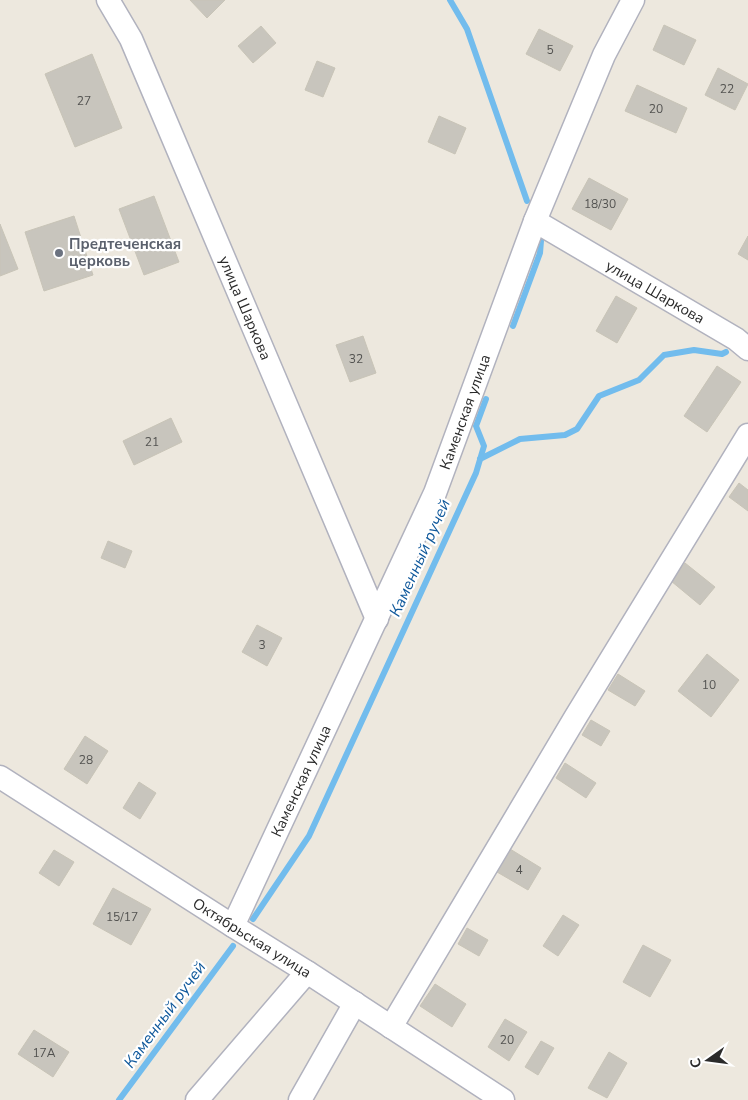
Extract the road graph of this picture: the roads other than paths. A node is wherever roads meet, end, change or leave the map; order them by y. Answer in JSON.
{"nodes":[{"id":1,"x":108,"y":0,"type":"edge"},
{"id":2,"x":633,"y":0,"type":"edge"},
{"id":3,"x":535,"y":221,"type":"junction"},
{"id":4,"x":748,"y":349,"type":"edge"},
{"id":5,"x":748,"y":435,"type":"edge"},
{"id":6,"x":377,"y":619,"type":"junction"},
{"id":7,"x":0,"y":777,"type":"edge"},
{"id":8,"x":233,"y":926,"type":"junction"},
{"id":9,"x":307,"y":972,"type":"junction"},
{"id":10,"x":355,"y":1003,"type":"junction"},
{"id":11,"x":391,"y":1027,"type":"junction"},
{"id":12,"x":197,"y":1100,"type":"edge"},
{"id":13,"x":300,"y":1100,"type":"edge"},
{"id":14,"x":503,"y":1100,"type":"edge"}],
"edges":[{"from":1,"to":6,"type":"street","name":"улица Шаркова"},
{"from":2,"to":3,"type":"street","name":"Каменская улица"},
{"from":3,"to":4,"type":"street","name":"улица Шаркова"},
{"from":3,"to":6,"type":"street","name":"Каменская улица"},
{"from":5,"to":11,"type":"street"},
{"from":6,"to":8,"type":"street","name":"Каменская улица"},
{"from":7,"to":8,"type":"street","name":"Октябрьская улица"},
{"from":8,"to":9,"type":"street","name":"Октябрьская улица"},
{"from":9,"to":10,"type":"street","name":"Октябрьская улица"},
{"from":9,"to":12,"type":"street"},
{"from":10,"to":11,"type":"street","name":"Октябрьская улица"},
{"from":10,"to":13,"type":"street"},
{"from":11,"to":14,"type":"street","name":"Октябрьская улица"}]}
